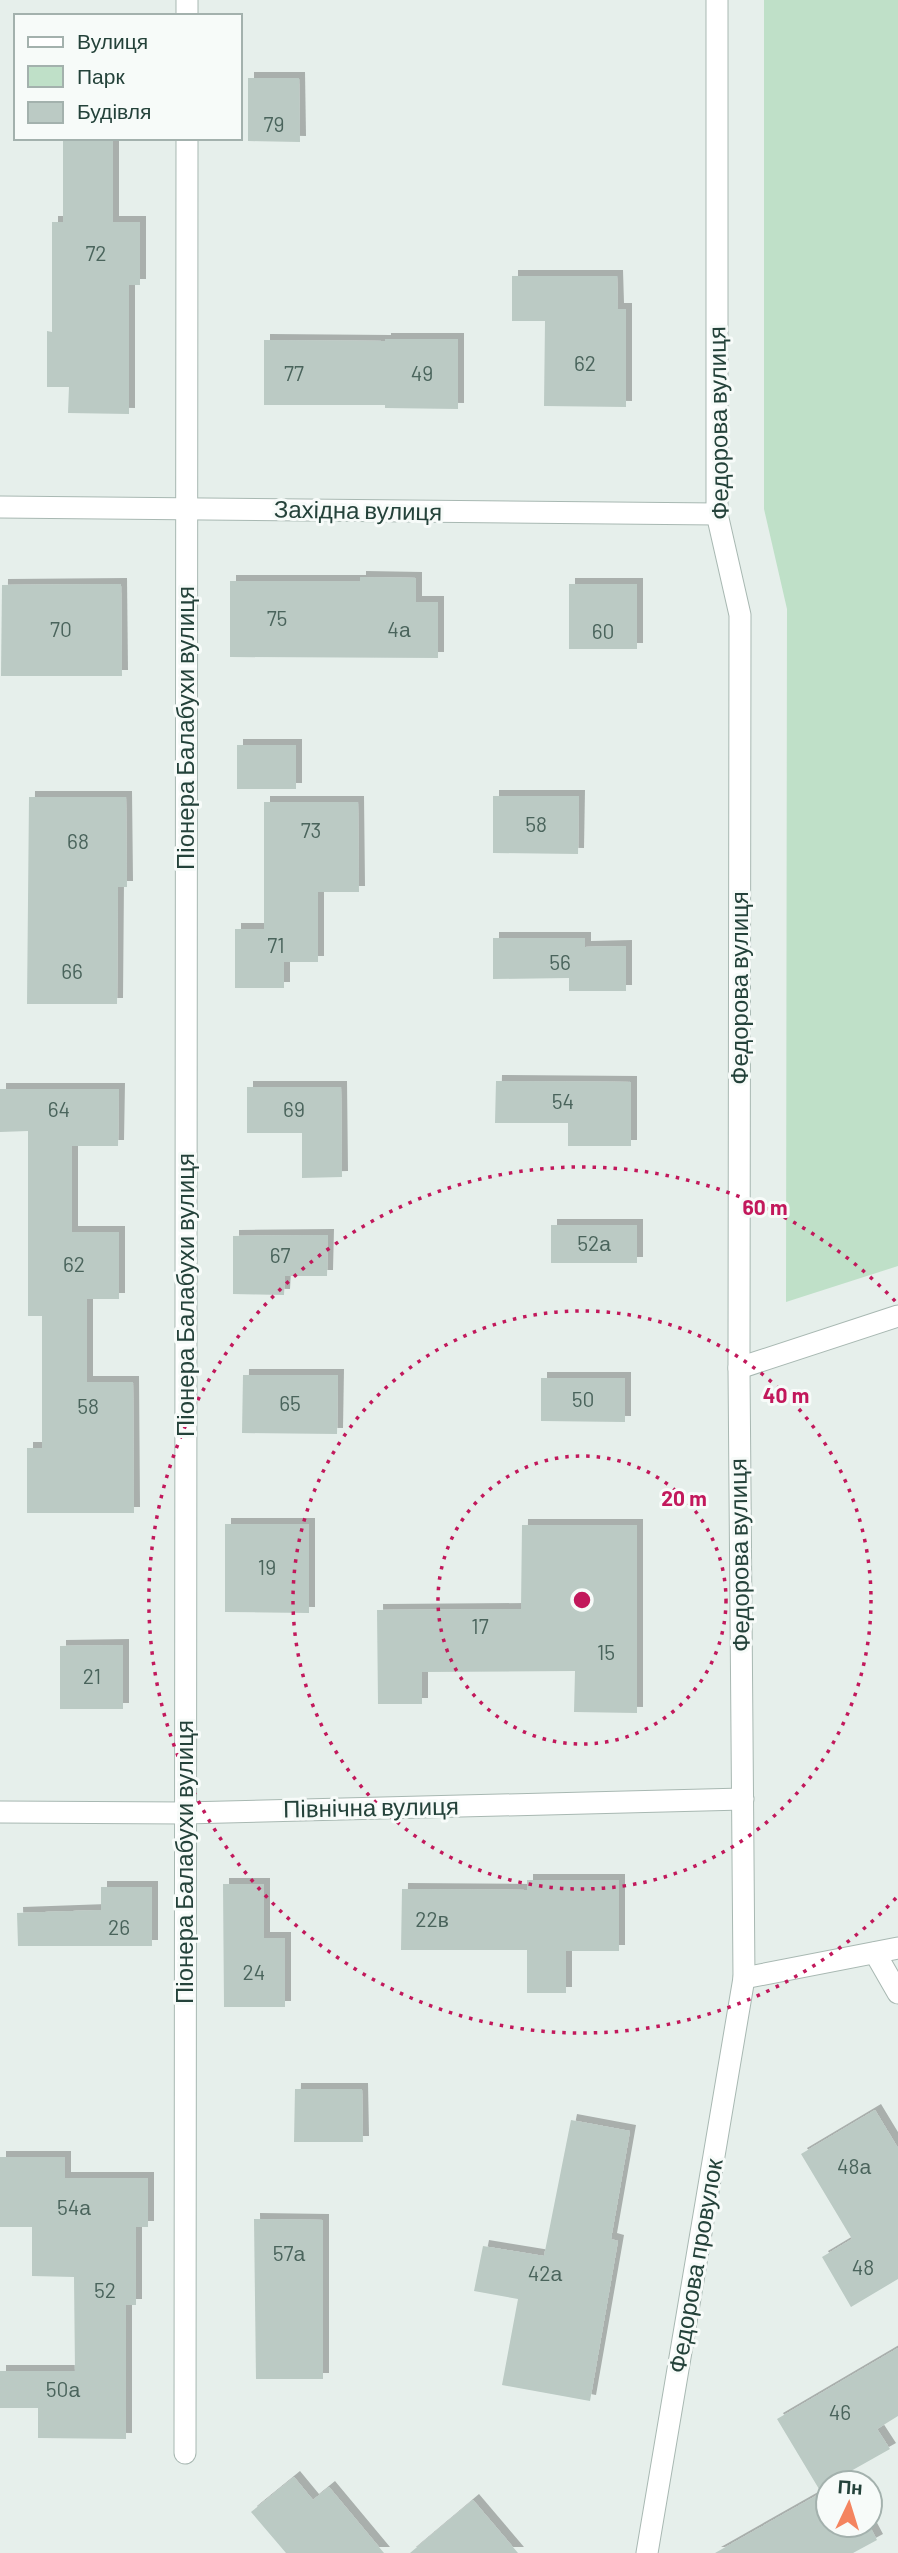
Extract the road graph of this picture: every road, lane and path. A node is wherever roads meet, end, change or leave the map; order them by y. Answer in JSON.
{"nodes":[{"id":1,"x":717,"y":0,"type":"edge"},
{"id":2,"x":187,"y":140,"type":"edge"},
{"id":3,"x":0,"y":507,"type":"edge"},
{"id":4,"x":187,"y":509,"type":"junction"},
{"id":5,"x":716,"y":514,"type":"junction"},
{"id":6,"x":898,"y":1316,"type":"edge"},
{"id":7,"x":739,"y":1368,"type":"junction"},
{"id":8,"x":743,"y":1799,"type":"junction"},
{"id":9,"x":0,"y":1812,"type":"edge"},
{"id":10,"x":186,"y":1813,"type":"junction"},
{"id":11,"x":898,"y":1948,"type":"edge"},
{"id":12,"x":875,"y":1953,"type":"junction"},
{"id":13,"x":744,"y":1979,"type":"junction"},
{"id":14,"x":898,"y":1993,"type":"edge"},
{"id":15,"x":185,"y":2452,"type":"dead end"},
{"id":16,"x":648,"y":2553,"type":"edge"}],
"edges":[{"from":1,"to":5,"type":"street","name":"Федорова вулиця"},
{"from":2,"to":4,"type":"street","name":"Піонера Балабухи вулиця"},
{"from":3,"to":4,"type":"street","name":"Західна вулиця"},
{"from":4,"to":5,"type":"street","name":"Західна вулиця"},
{"from":4,"to":10,"type":"street","name":"Піонера Балабухи вулиця"},
{"from":5,"to":7,"type":"street","name":"Федорова вулиця"},
{"from":6,"to":7,"type":"street"},
{"from":7,"to":8,"type":"street","name":"Федорова вулиця"},
{"from":8,"to":10,"type":"street","name":"Північна вулиця"},
{"from":8,"to":13,"type":"street","name":"Федорова вулиця"},
{"from":9,"to":10,"type":"street","name":"Північна вулиця"},
{"from":10,"to":15,"type":"street","name":"Піонера Балабухи вулиця"},
{"from":11,"to":12,"type":"street"},
{"from":12,"to":13,"type":"street"},
{"from":12,"to":14,"type":"street"},
{"from":13,"to":16,"type":"street","name":"Федорова провулок"}]}
